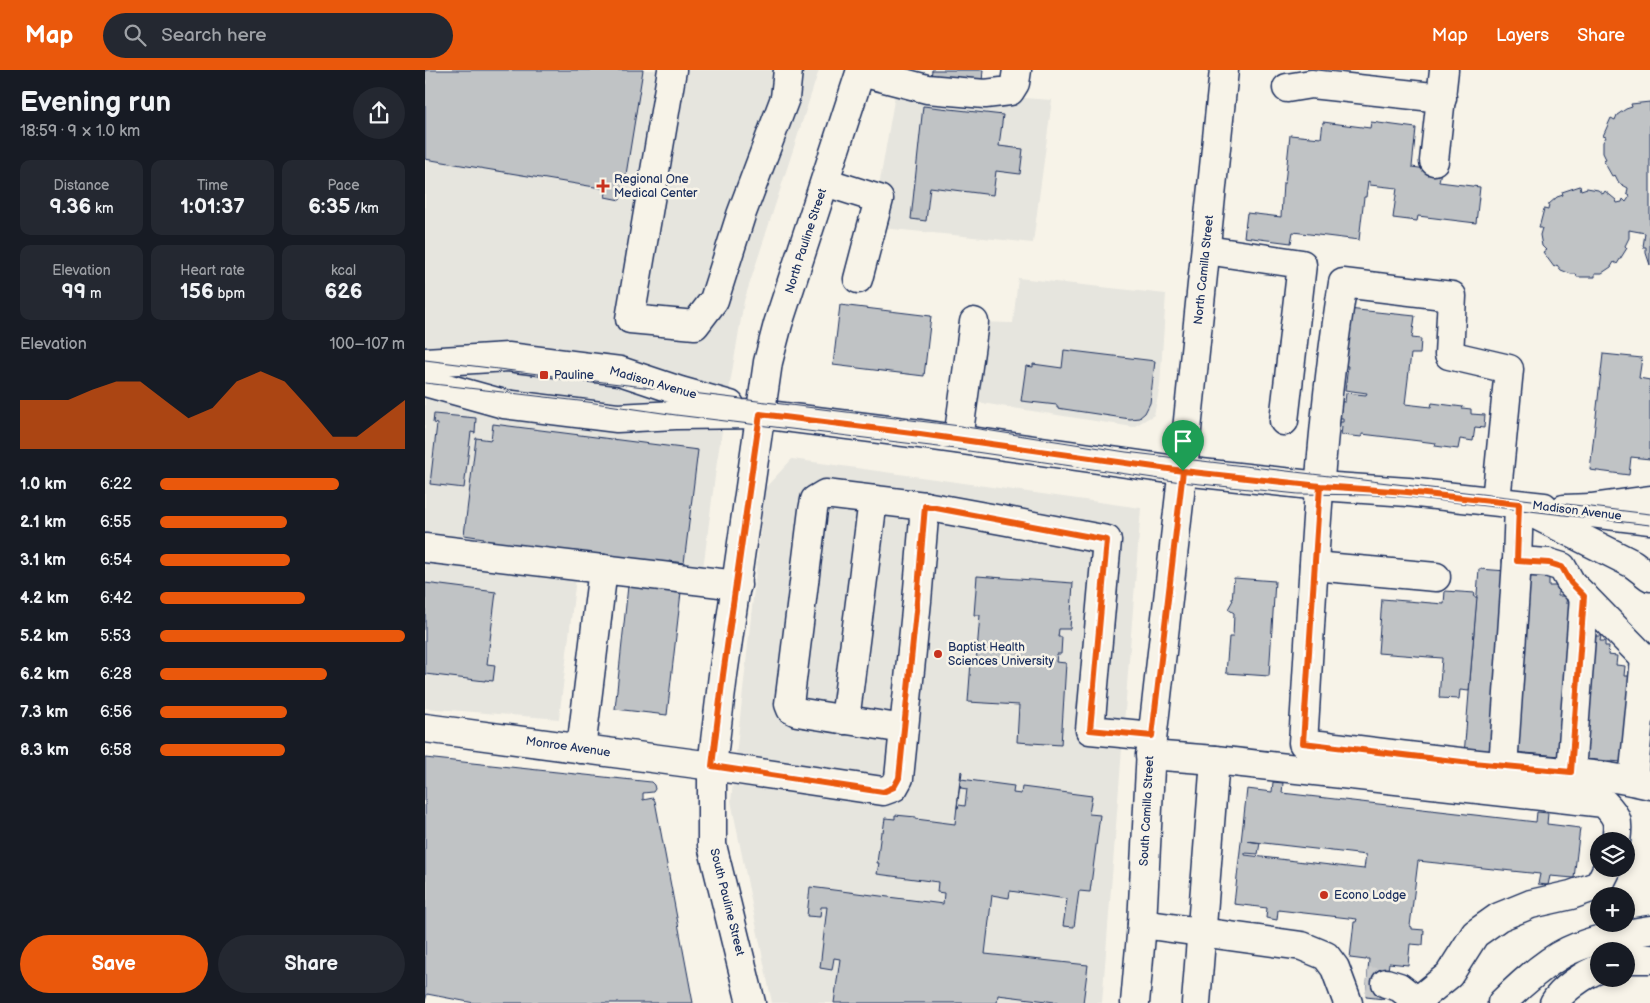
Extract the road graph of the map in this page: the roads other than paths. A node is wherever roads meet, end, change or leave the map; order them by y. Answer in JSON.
{"nodes":[{"id":1,"x":672,"y":70,"type":"edge"},
{"id":2,"x":788,"y":70,"type":"edge"},
{"id":3,"x":1017,"y":70,"type":"edge"},
{"id":4,"x":1224,"y":70,"type":"edge"},
{"id":5,"x":1445,"y":70,"type":"edge"},
{"id":6,"x":861,"y":71,"type":"edge"},
{"id":7,"x":1287,"y":88,"type":"dead end"},
{"id":8,"x":1442,"y":98,"type":"junction"},
{"id":9,"x":1434,"y":161,"type":"dead end"},
{"id":10,"x":825,"y":182,"type":"junction"},
{"id":11,"x":1206,"y":250,"type":"junction"},
{"id":12,"x":858,"y":279,"type":"dead end"},
{"id":13,"x":974,"y":322,"type":"dead end"},
{"id":14,"x":425,"y":362,"type":"edge"},
{"id":15,"x":425,"y":382,"type":"edge"},
{"id":16,"x":760,"y":414,"type":"junction"},
{"id":17,"x":1283,"y":421,"type":"dead end"},
{"id":18,"x":958,"y":439,"type":"junction"},
{"id":19,"x":1183,"y":471,"type":"junction"},
{"id":20,"x":1320,"y":486,"type":"junction"},
{"id":21,"x":873,"y":500,"type":"junction"},
{"id":22,"x":1650,"y":500,"type":"edge"},
{"id":23,"x":1508,"y":503,"type":"junction"},
{"id":24,"x":925,"y":506,"type":"junction"},
{"id":25,"x":1564,"y":510,"type":"junction"},
{"id":26,"x":1650,"y":520,"type":"edge"},
{"id":27,"x":425,"y":548,"type":"edge"},
{"id":28,"x":1517,"y":561,"type":"junction"},
{"id":29,"x":1315,"y":566,"type":"junction"},
{"id":30,"x":603,"y":569,"type":"junction"},
{"id":31,"x":1650,"y":576,"type":"edge"},
{"id":32,"x":1436,"y":577,"type":"dead end"},
{"id":33,"x":737,"y":586,"type":"junction"},
{"id":34,"x":1584,"y":596,"type":"junction"},
{"id":35,"x":1648,"y":661,"type":"edge"},
{"id":36,"x":845,"y":720,"type":"junction"},
{"id":37,"x":425,"y":728,"type":"edge"},
{"id":38,"x":904,"y":729,"type":"junction"},
{"id":39,"x":1151,"y":745,"type":"junction"},
{"id":40,"x":581,"y":749,"type":"junction"},
{"id":41,"x":1215,"y":760,"type":"junction"},
{"id":42,"x":712,"y":766,"type":"junction"},
{"id":43,"x":1503,"y":767,"type":"junction"},
{"id":44,"x":1571,"y":772,"type":"junction"},
{"id":45,"x":1641,"y":783,"type":"edge"},
{"id":46,"x":1617,"y":832,"type":"edge"},
{"id":47,"x":1603,"y":877,"type":"edge"},
{"id":48,"x":1142,"y":924,"type":"junction"},
{"id":49,"x":1650,"y":930,"type":"edge"},
{"id":50,"x":1201,"y":931,"type":"junction"},
{"id":51,"x":1635,"y":959,"type":"edge"},
{"id":52,"x":1650,"y":959,"type":"edge"},
{"id":53,"x":1590,"y":973,"type":"edge"},
{"id":54,"x":1344,"y":993,"type":"edge"},
{"id":55,"x":1414,"y":1002,"type":"edge"},
{"id":56,"x":751,"y":1003,"type":"edge"},
{"id":57,"x":1135,"y":1003,"type":"edge"},
{"id":58,"x":1196,"y":1003,"type":"edge"},
{"id":59,"x":1502,"y":1003,"type":"edge"},
{"id":60,"x":1554,"y":1003,"type":"edge"}],
"edges":[{"from":1,"to":2,"type":"main road"},
{"from":3,"to":6,"type":"main road"},
{"from":4,"to":11,"type":"main road","name":"North Camilla Street"},
{"from":5,"to":8,"type":"main road"},
{"from":6,"to":10,"type":"main road","name":"North Pauline Street"},
{"from":7,"to":8,"type":"main road"},
{"from":8,"to":9,"type":"main road"},
{"from":10,"to":12,"type":"main road"},
{"from":10,"to":16,"type":"main road","name":"North Pauline Street"},
{"from":11,"to":17,"type":"main road"},
{"from":11,"to":19,"type":"main road","name":"North Camilla Street"},
{"from":13,"to":18,"type":"main road"},
{"from":14,"to":16,"type":"main road","name":"Madison Avenue"},
{"from":15,"to":16,"type":"main road","name":"Madison Avenue"},
{"from":16,"to":18,"type":"main road","name":"Madison Avenue"},
{"from":16,"to":33,"type":"main road","name":"South Pauline Street"},
{"from":18,"to":19,"type":"main road","name":"Madison Avenue"},
{"from":19,"to":20,"type":"main road","name":"Madison Avenue"},
{"from":19,"to":39,"type":"main road","name":"South Camilla Street"},
{"from":20,"to":23,"type":"main road","name":"Madison Avenue"},
{"from":20,"to":23,"type":"main road"},
{"from":20,"to":29,"type":"main road"},
{"from":21,"to":24,"type":"main road"},
{"from":21,"to":36,"type":"main road"},
{"from":21,"to":36,"type":"main road"},
{"from":22,"to":25,"type":"main road"},
{"from":23,"to":25,"type":"main road","name":"Madison Avenue"},
{"from":23,"to":28,"type":"main road"},
{"from":23,"to":31,"type":"main road"},
{"from":24,"to":38,"type":"main road","name":"Monroe Avenue"},
{"from":24,"to":39,"type":"main road"},
{"from":25,"to":26,"type":"main road","name":"Madison Avenue"},
{"from":27,"to":30,"type":"main road"},
{"from":28,"to":34,"type":"main road"},
{"from":28,"to":43,"type":"main road"},
{"from":29,"to":32,"type":"main road"},
{"from":29,"to":43,"type":"main road"},
{"from":30,"to":33,"type":"main road"},
{"from":30,"to":40,"type":"main road"},
{"from":33,"to":42,"type":"main road","name":"South Pauline Street"},
{"from":34,"to":35,"type":"main road"},
{"from":34,"to":44,"type":"main road"},
{"from":35,"to":45,"type":"main road"},
{"from":36,"to":38,"type":"main road"},
{"from":37,"to":40,"type":"main road","name":"Monroe Avenue"},
{"from":38,"to":42,"type":"main road","name":"Monroe Avenue"},
{"from":39,"to":41,"type":"main road"},
{"from":39,"to":48,"type":"main road","name":"South Camilla Street"},
{"from":40,"to":42,"type":"main road","name":"Monroe Avenue"},
{"from":41,"to":46,"type":"main road"},
{"from":41,"to":50,"type":"main road"},
{"from":42,"to":56,"type":"main road","name":"South Pauline Street"},
{"from":43,"to":44,"type":"main road"},
{"from":44,"to":45,"type":"main road"},
{"from":47,"to":55,"type":"main road"},
{"from":48,"to":50,"type":"main road"},
{"from":48,"to":57,"type":"main road","name":"South Camilla Street"},
{"from":49,"to":59,"type":"main road"},
{"from":50,"to":54,"type":"main road"},
{"from":50,"to":58,"type":"main road"},
{"from":51,"to":52,"type":"main road"},
{"from":53,"to":60,"type":"main road"},
{"from":54,"to":55,"type":"main road"}]}
